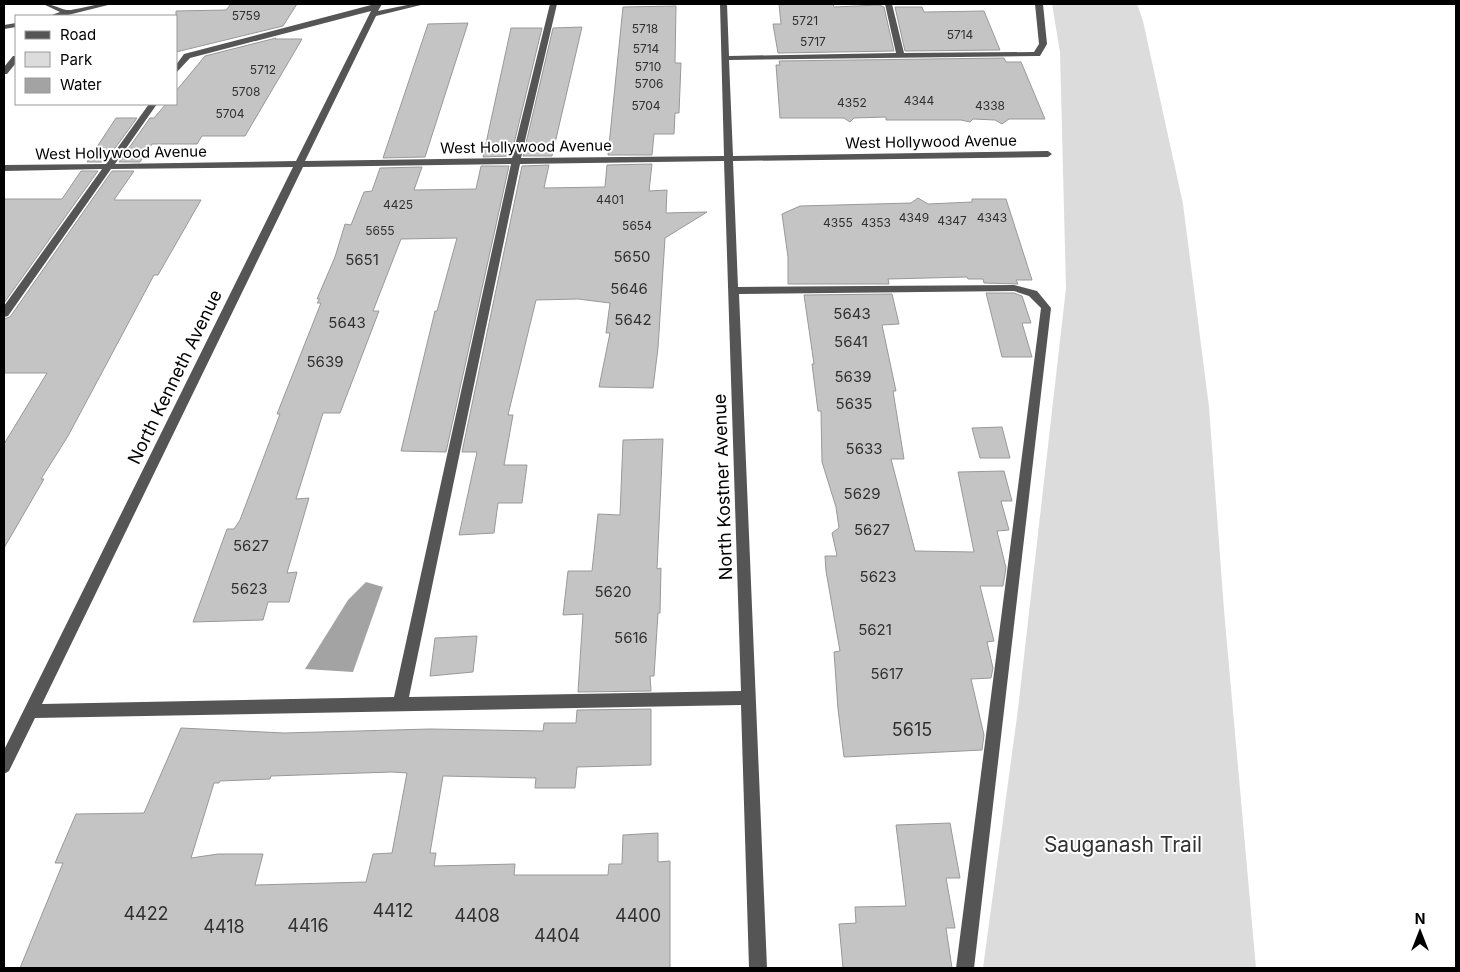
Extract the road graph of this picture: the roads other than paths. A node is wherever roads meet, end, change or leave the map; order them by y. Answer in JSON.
{"nodes":[{"id":1,"x":47,"y":4,"type":"edge"},
{"id":2,"x":88,"y":4,"type":"edge"},
{"id":3,"x":108,"y":4,"type":"edge"},
{"id":4,"x":421,"y":4,"type":"edge"},
{"id":5,"x":553,"y":4,"type":"edge"},
{"id":6,"x":723,"y":4,"type":"edge"},
{"id":7,"x":888,"y":4,"type":"edge"},
{"id":8,"x":1039,"y":4,"type":"edge"},
{"id":9,"x":375,"y":9,"type":"edge"},
{"id":10,"x":66,"y":14,"type":"edge"},
{"id":11,"x":900,"y":56,"type":"junction"},
{"id":12,"x":725,"y":58,"type":"junction"},
{"id":13,"x":15,"y":59,"type":"edge"},
{"id":14,"x":178,"y":68,"type":"edge"},
{"id":15,"x":4,"y":72,"type":"edge"},
{"id":16,"x":152,"y":105,"type":"edge"},
{"id":17,"x":1048,"y":154,"type":"dead end"},
{"id":18,"x":729,"y":158,"type":"junction"},
{"id":19,"x":516,"y":161,"type":"junction"},
{"id":20,"x":299,"y":164,"type":"junction"},
{"id":21,"x":108,"y":167,"type":"junction"},
{"id":22,"x":4,"y":168,"type":"edge"},
{"id":23,"x":734,"y":292,"type":"junction"},
{"id":24,"x":4,"y":313,"type":"edge"},
{"id":25,"x":748,"y":698,"type":"junction"},
{"id":26,"x":400,"y":704,"type":"junction"},
{"id":27,"x":31,"y":712,"type":"junction"},
{"id":28,"x":4,"y":766,"type":"edge"},
{"id":29,"x":758,"y":968,"type":"edge"},
{"id":30,"x":965,"y":968,"type":"edge"}],
"edges":[{"from":1,"to":10,"type":"street"},
{"from":2,"to":10,"type":"street"},
{"from":3,"to":10,"type":"street"},
{"from":4,"to":9,"type":"street"},
{"from":5,"to":19,"type":"street"},
{"from":6,"to":12,"type":"street","name":"North Kostner Avenue"},
{"from":7,"to":11,"type":"street"},
{"from":8,"to":11,"type":"street"},
{"from":9,"to":14,"type":"street"},
{"from":9,"to":20,"type":"street","name":"North Kenneth Avenue"},
{"from":11,"to":12,"type":"street"},
{"from":12,"to":18,"type":"street","name":"North Kostner Avenue"},
{"from":13,"to":15,"type":"street"},
{"from":16,"to":21,"type":"street"},
{"from":17,"to":18,"type":"street","name":"West Hollywood Avenue"},
{"from":18,"to":19,"type":"street","name":"West Hollywood Avenue"},
{"from":18,"to":23,"type":"street","name":"North Kostner Avenue"},
{"from":19,"to":20,"type":"street","name":"West Hollywood Avenue"},
{"from":19,"to":26,"type":"street"},
{"from":20,"to":21,"type":"street","name":"West Hollywood Avenue"},
{"from":20,"to":27,"type":"street","name":"North Kenneth Avenue"},
{"from":21,"to":22,"type":"street","name":"West Hollywood Avenue"},
{"from":21,"to":24,"type":"street"},
{"from":23,"to":25,"type":"street","name":"North Kostner Avenue"},
{"from":23,"to":30,"type":"street"},
{"from":25,"to":26,"type":"street"},
{"from":25,"to":29,"type":"street","name":"North Kostner Avenue"},
{"from":26,"to":27,"type":"street"},
{"from":27,"to":28,"type":"street","name":"North Kenneth Avenue"}]}
